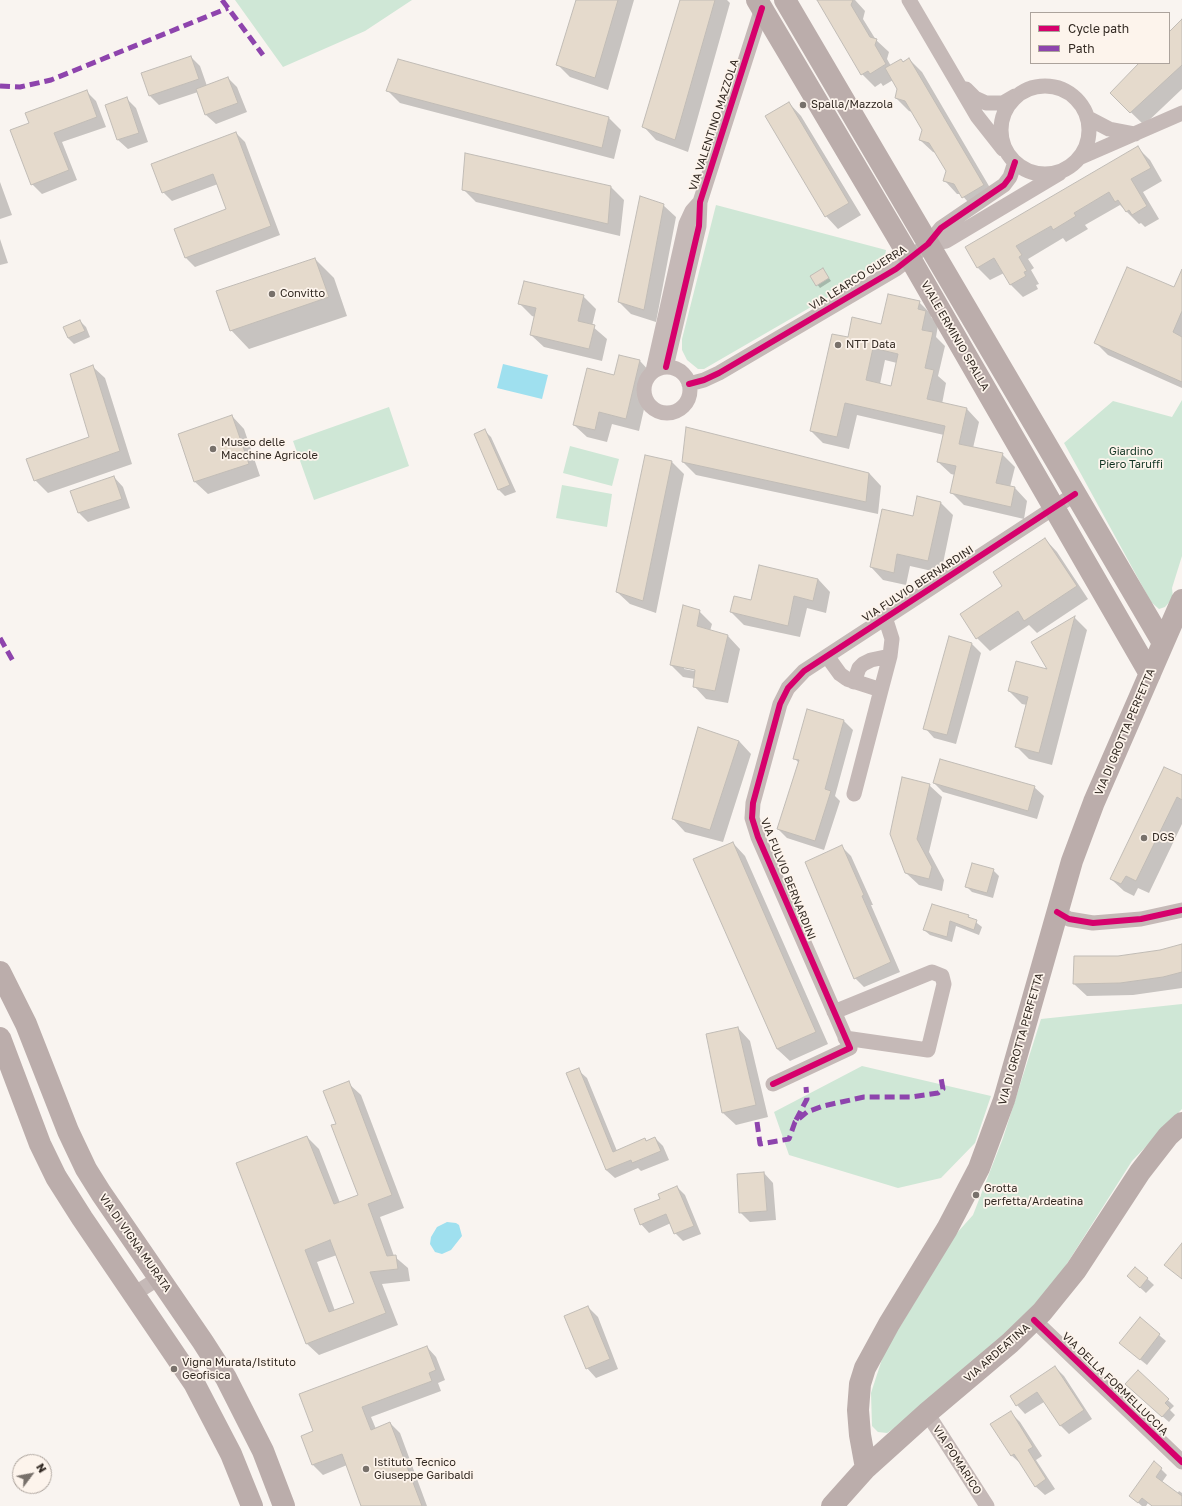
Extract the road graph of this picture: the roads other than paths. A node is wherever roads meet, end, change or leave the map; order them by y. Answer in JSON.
{"nodes":[{"id":1,"x":785,"y":0,"type":"edge"},
{"id":2,"x":916,"y":3,"type":"edge"},
{"id":3,"x":760,"y":4,"type":"edge"},
{"id":4,"x":948,"y":66,"type":"junction"},
{"id":5,"x":1015,"y":96,"type":"junction"},
{"id":6,"x":1182,"y":113,"type":"edge"},
{"id":7,"x":1088,"y":118,"type":"junction"},
{"id":8,"x":1135,"y":134,"type":"junction"},
{"id":9,"x":1011,"y":157,"type":"junction"},
{"id":10,"x":1079,"y":158,"type":"junction"},
{"id":11,"x":1061,"y":172,"type":"junction"},
{"id":12,"x":928,"y":244,"type":"junction"},
{"id":13,"x":910,"y":258,"type":"junction"},
{"id":14,"x":660,"y":369,"type":"junction"},
{"id":15,"x":689,"y":384,"type":"junction"},
{"id":16,"x":1076,"y":494,"type":"junction"},
{"id":17,"x":1054,"y":508,"type":"junction"},
{"id":18,"x":1182,"y":600,"type":"edge"},
{"id":19,"x":885,"y":617,"type":"junction"},
{"id":20,"x":1163,"y":643,"type":"junction"},
{"id":21,"x":827,"y":656,"type":"junction"},
{"id":22,"x":890,"y":656,"type":"junction"},
{"id":23,"x":1150,"y":674,"type":"junction"},
{"id":24,"x":854,"y":682,"type":"junction"},
{"id":25,"x":881,"y":690,"type":"junction"},
{"id":26,"x":854,"y":794,"type":"dead end"},
{"id":27,"x":1182,"y":910,"type":"edge"},
{"id":28,"x":1056,"y":912,"type":"junction"},
{"id":29,"x":0,"y":972,"type":"edge"},
{"id":30,"x":834,"y":1012,"type":"junction"},
{"id":31,"x":0,"y":1038,"type":"edge"},
{"id":32,"x":845,"y":1038,"type":"junction"},
{"id":33,"x":773,"y":1084,"type":"dead end"},
{"id":34,"x":1182,"y":1123,"type":"edge"},
{"id":35,"x":159,"y":1278,"type":"junction"},
{"id":36,"x":134,"y":1294,"type":"junction"},
{"id":37,"x":1034,"y":1320,"type":"junction"},
{"id":38,"x":927,"y":1413,"type":"junction"},
{"id":39,"x":1182,"y":1462,"type":"edge"},
{"id":40,"x":866,"y":1468,"type":"junction"},
{"id":41,"x":252,"y":1506,"type":"edge"},
{"id":42,"x":284,"y":1506,"type":"edge"},
{"id":43,"x":832,"y":1506,"type":"edge"},
{"id":44,"x":987,"y":1506,"type":"edge"}],
"edges":[{"from":1,"to":12,"type":"main road","name":"VIALE ERMINIO SPALLA"},
{"from":2,"to":4,"type":"street"},
{"from":3,"to":13,"type":"main road","name":"VIALE ERMINIO SPALLA"},
{"from":3,"to":14,"type":"street","name":"VIA VALENTINO MAZZOLA"},
{"from":4,"to":5,"type":"street"},
{"from":4,"to":9,"type":"street"},
{"from":5,"to":7,"type":"street"},
{"from":5,"to":9,"type":"street"},
{"from":6,"to":8,"type":"street"},
{"from":7,"to":8,"type":"street"},
{"from":7,"to":10,"type":"street"},
{"from":8,"to":10,"type":"street"},
{"from":9,"to":11,"type":"street"},
{"from":9,"to":12,"type":"street","name":"VIA LEARCO GUERRA"},
{"from":10,"to":11,"type":"street"},
{"from":11,"to":12,"type":"street","name":"VIA LEARCO GUERRA"},
{"from":12,"to":13,"type":"street","name":"VIA LEARCO GUERRA"},
{"from":12,"to":16,"type":"main road","name":"VIALE ERMINIO SPALLA"},
{"from":13,"to":15,"type":"street","name":"VIA LEARCO GUERRA"},
{"from":13,"to":17,"type":"main road","name":"VIALE ERMINIO SPALLA"},
{"from":14,"to":15,"type":"street"},
{"from":14,"to":15,"type":"street"},
{"from":16,"to":17,"type":"street","name":"VIA FULVIO BERNARDINI"},
{"from":16,"to":20,"type":"main road","name":"VIALE ERMINIO SPALLA"},
{"from":17,"to":19,"type":"street","name":"VIA FULVIO BERNARDINI"},
{"from":17,"to":23,"type":"main road","name":"VIALE ERMINIO SPALLA"},
{"from":18,"to":20,"type":"main road","name":"VIA DI GROTTA PERFETTA"},
{"from":19,"to":21,"type":"street","name":"VIA FULVIO BERNARDINI"},
{"from":19,"to":22,"type":"street"},
{"from":20,"to":23,"type":"main road","name":"VIA DI GROTTA PERFETTA"},
{"from":21,"to":24,"type":"street"},
{"from":21,"to":30,"type":"street","name":"VIA FULVIO BERNARDINI"},
{"from":22,"to":24,"type":"street"},
{"from":22,"to":25,"type":"street"},
{"from":23,"to":28,"type":"main road","name":"VIA DI GROTTA PERFETTA"},
{"from":24,"to":25,"type":"street"},
{"from":25,"to":26,"type":"street"},
{"from":27,"to":28,"type":"street"},
{"from":28,"to":40,"type":"main road","name":"VIA DI GROTTA PERFETTA"},
{"from":29,"to":35,"type":"main road","name":"VIA DI VIGNA MURATA"},
{"from":30,"to":32,"type":"street","name":"VIA FULVIO BERNARDINI"},
{"from":30,"to":32,"type":"street"},
{"from":31,"to":36,"type":"main road"},
{"from":32,"to":33,"type":"street"},
{"from":34,"to":37,"type":"main road","name":"VIA ARDEATINA"},
{"from":35,"to":36,"type":"street"},
{"from":35,"to":42,"type":"main road","name":"VIA DI VIGNA MURATA"},
{"from":36,"to":41,"type":"main road"},
{"from":37,"to":38,"type":"main road","name":"VIA ARDEATINA"},
{"from":37,"to":39,"type":"street","name":"VIA DELLA FORMELLUCCIA"},
{"from":38,"to":40,"type":"main road","name":"VIA ARDEATINA"},
{"from":38,"to":44,"type":"street","name":"VIA POMARICO"},
{"from":40,"to":43,"type":"main road","name":"VIA ARDEATINA"}]}
